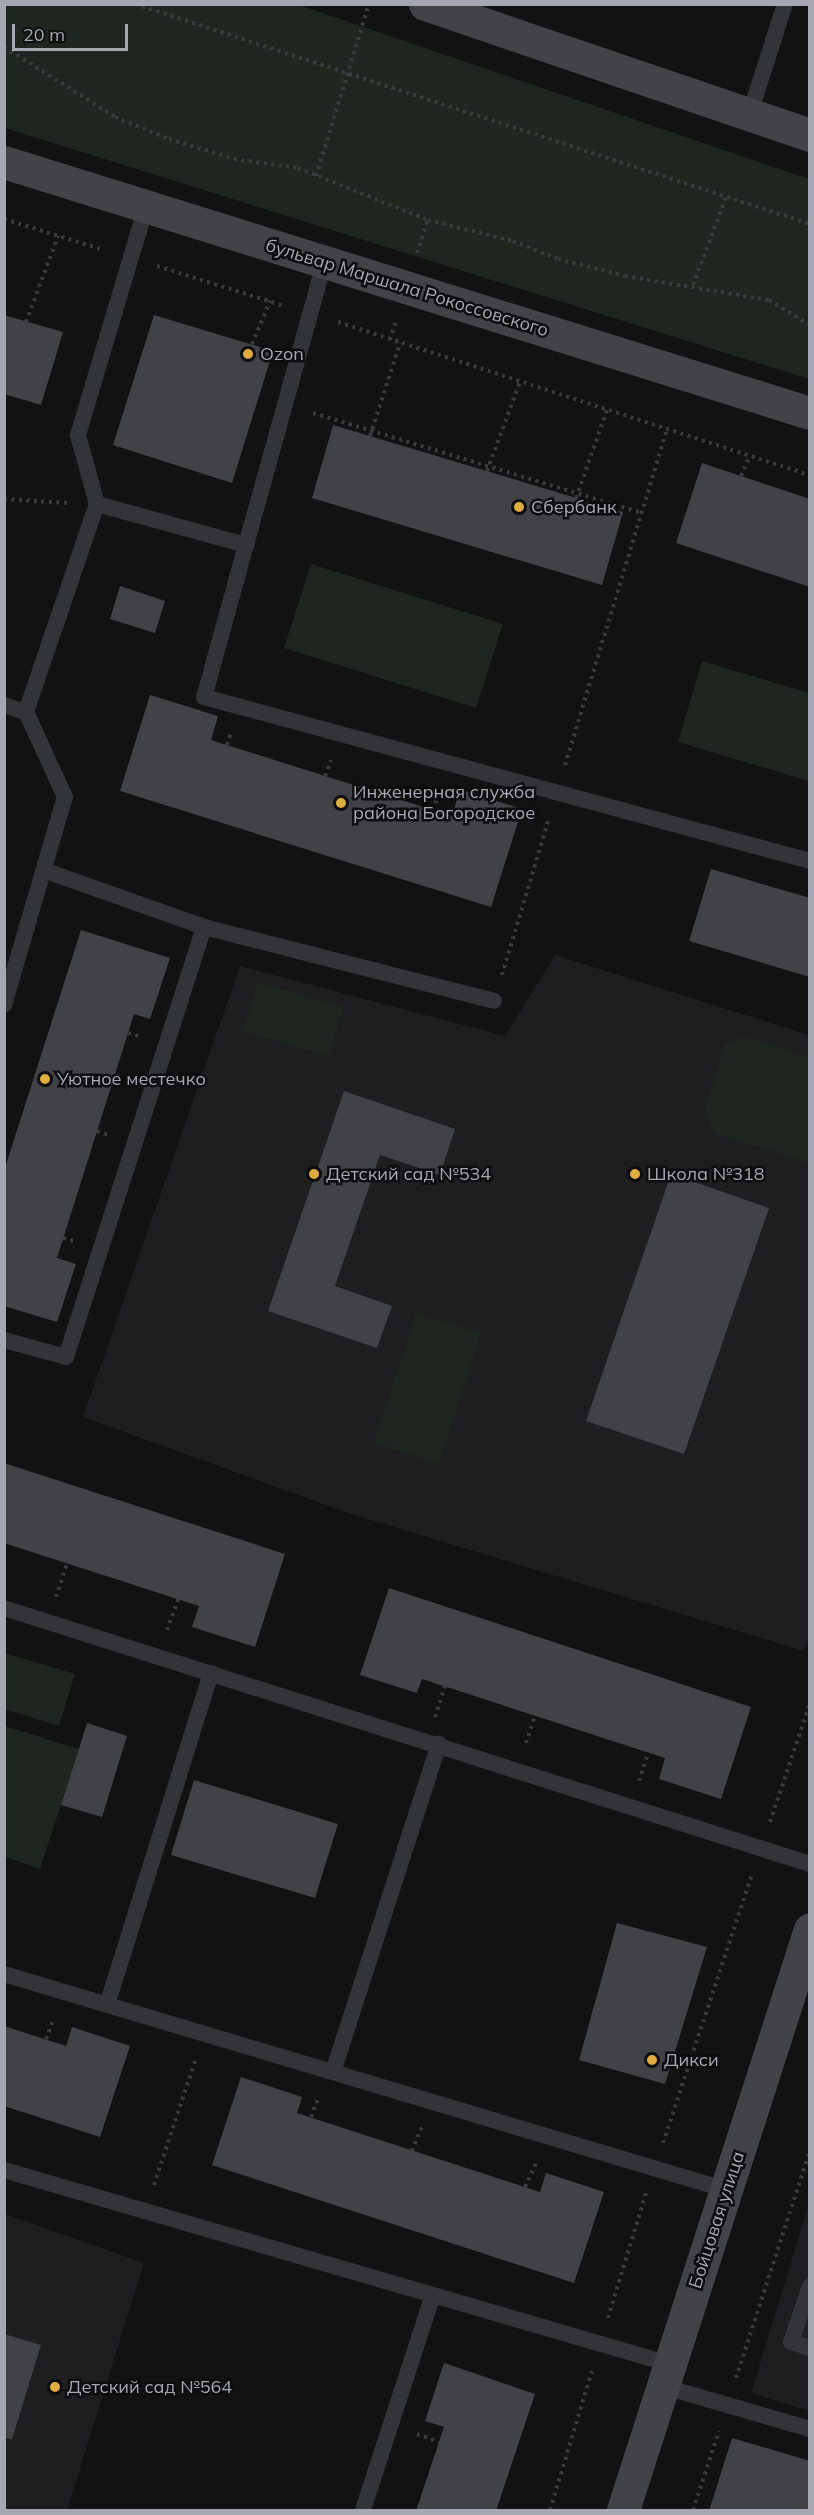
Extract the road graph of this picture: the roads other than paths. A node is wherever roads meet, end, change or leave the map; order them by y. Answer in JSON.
{"nodes":[{"id":1,"x":425,"y":4,"type":"edge"},
{"id":2,"x":785,"y":4,"type":"edge"},
{"id":3,"x":749,"y":116,"type":"junction"},
{"id":4,"x":810,"y":135,"type":"edge"},
{"id":5,"x":4,"y":162,"type":"edge"},
{"id":6,"x":146,"y":207,"type":"junction"},
{"id":7,"x":324,"y":263,"type":"junction"},
{"id":8,"x":810,"y":413,"type":"edge"},
{"id":9,"x":97,"y":504,"type":"junction"},
{"id":10,"x":246,"y":545,"type":"junction"},
{"id":11,"x":4,"y":705,"type":"edge"},
{"id":12,"x":26,"y":712,"type":"junction"},
{"id":13,"x":810,"y":861,"type":"edge"},
{"id":14,"x":46,"y":872,"type":"junction"},
{"id":15,"x":204,"y":927,"type":"junction"},
{"id":16,"x":494,"y":1001,"type":"road end"},
{"id":17,"x":4,"y":1005,"type":"edge"},
{"id":18,"x":4,"y":1340,"type":"edge"},
{"id":19,"x":4,"y":1608,"type":"edge"},
{"id":20,"x":211,"y":1673,"type":"junction"},
{"id":21,"x":439,"y":1744,"type":"junction"},
{"id":22,"x":810,"y":1864,"type":"edge"},
{"id":23,"x":810,"y":1929,"type":"edge"},
{"id":24,"x":4,"y":1974,"type":"edge"},
{"id":25,"x":107,"y":2005,"type":"junction"},
{"id":26,"x":334,"y":2069,"type":"junction"},
{"id":27,"x":4,"y":2170,"type":"edge"},
{"id":28,"x":727,"y":2190,"type":"junction"},
{"id":29,"x":810,"y":2286,"type":"edge"},
{"id":30,"x":433,"y":2295,"type":"junction"},
{"id":31,"x":810,"y":2348,"type":"edge"},
{"id":32,"x":666,"y":2375,"type":"junction"},
{"id":33,"x":810,"y":2429,"type":"edge"},
{"id":34,"x":363,"y":2511,"type":"edge"},
{"id":35,"x":623,"y":2511,"type":"edge"}],
"edges":[{"from":1,"to":3,"type":"street"},
{"from":2,"to":3,"type":"lane"},
{"from":3,"to":4,"type":"street"},
{"from":5,"to":6,"type":"street","name":"бульвар Маршала Рокоссовского"},
{"from":6,"to":7,"type":"street","name":"бульвар Маршала Рокоссовского"},
{"from":6,"to":9,"type":"lane"},
{"from":7,"to":8,"type":"street","name":"бульвар Маршала Рокоссовского"},
{"from":7,"to":10,"type":"lane"},
{"from":9,"to":10,"type":"lane"},
{"from":9,"to":12,"type":"lane"},
{"from":10,"to":13,"type":"lane"},
{"from":11,"to":12,"type":"lane"},
{"from":12,"to":14,"type":"lane"},
{"from":14,"to":15,"type":"lane"},
{"from":14,"to":17,"type":"lane"},
{"from":15,"to":16,"type":"lane"},
{"from":15,"to":18,"type":"lane"},
{"from":19,"to":20,"type":"lane"},
{"from":20,"to":21,"type":"lane"},
{"from":20,"to":25,"type":"lane"},
{"from":21,"to":22,"type":"lane"},
{"from":21,"to":26,"type":"lane"},
{"from":23,"to":28,"type":"street","name":"Бойцовая улица"},
{"from":24,"to":25,"type":"lane"},
{"from":25,"to":26,"type":"lane"},
{"from":26,"to":28,"type":"lane"},
{"from":27,"to":30,"type":"lane"},
{"from":28,"to":32,"type":"street","name":"Бойцовая улица"},
{"from":29,"to":31,"type":"lane"},
{"from":30,"to":32,"type":"lane"},
{"from":30,"to":34,"type":"lane"},
{"from":32,"to":33,"type":"lane"},
{"from":32,"to":35,"type":"street","name":"Бойцовая улица"}]}
